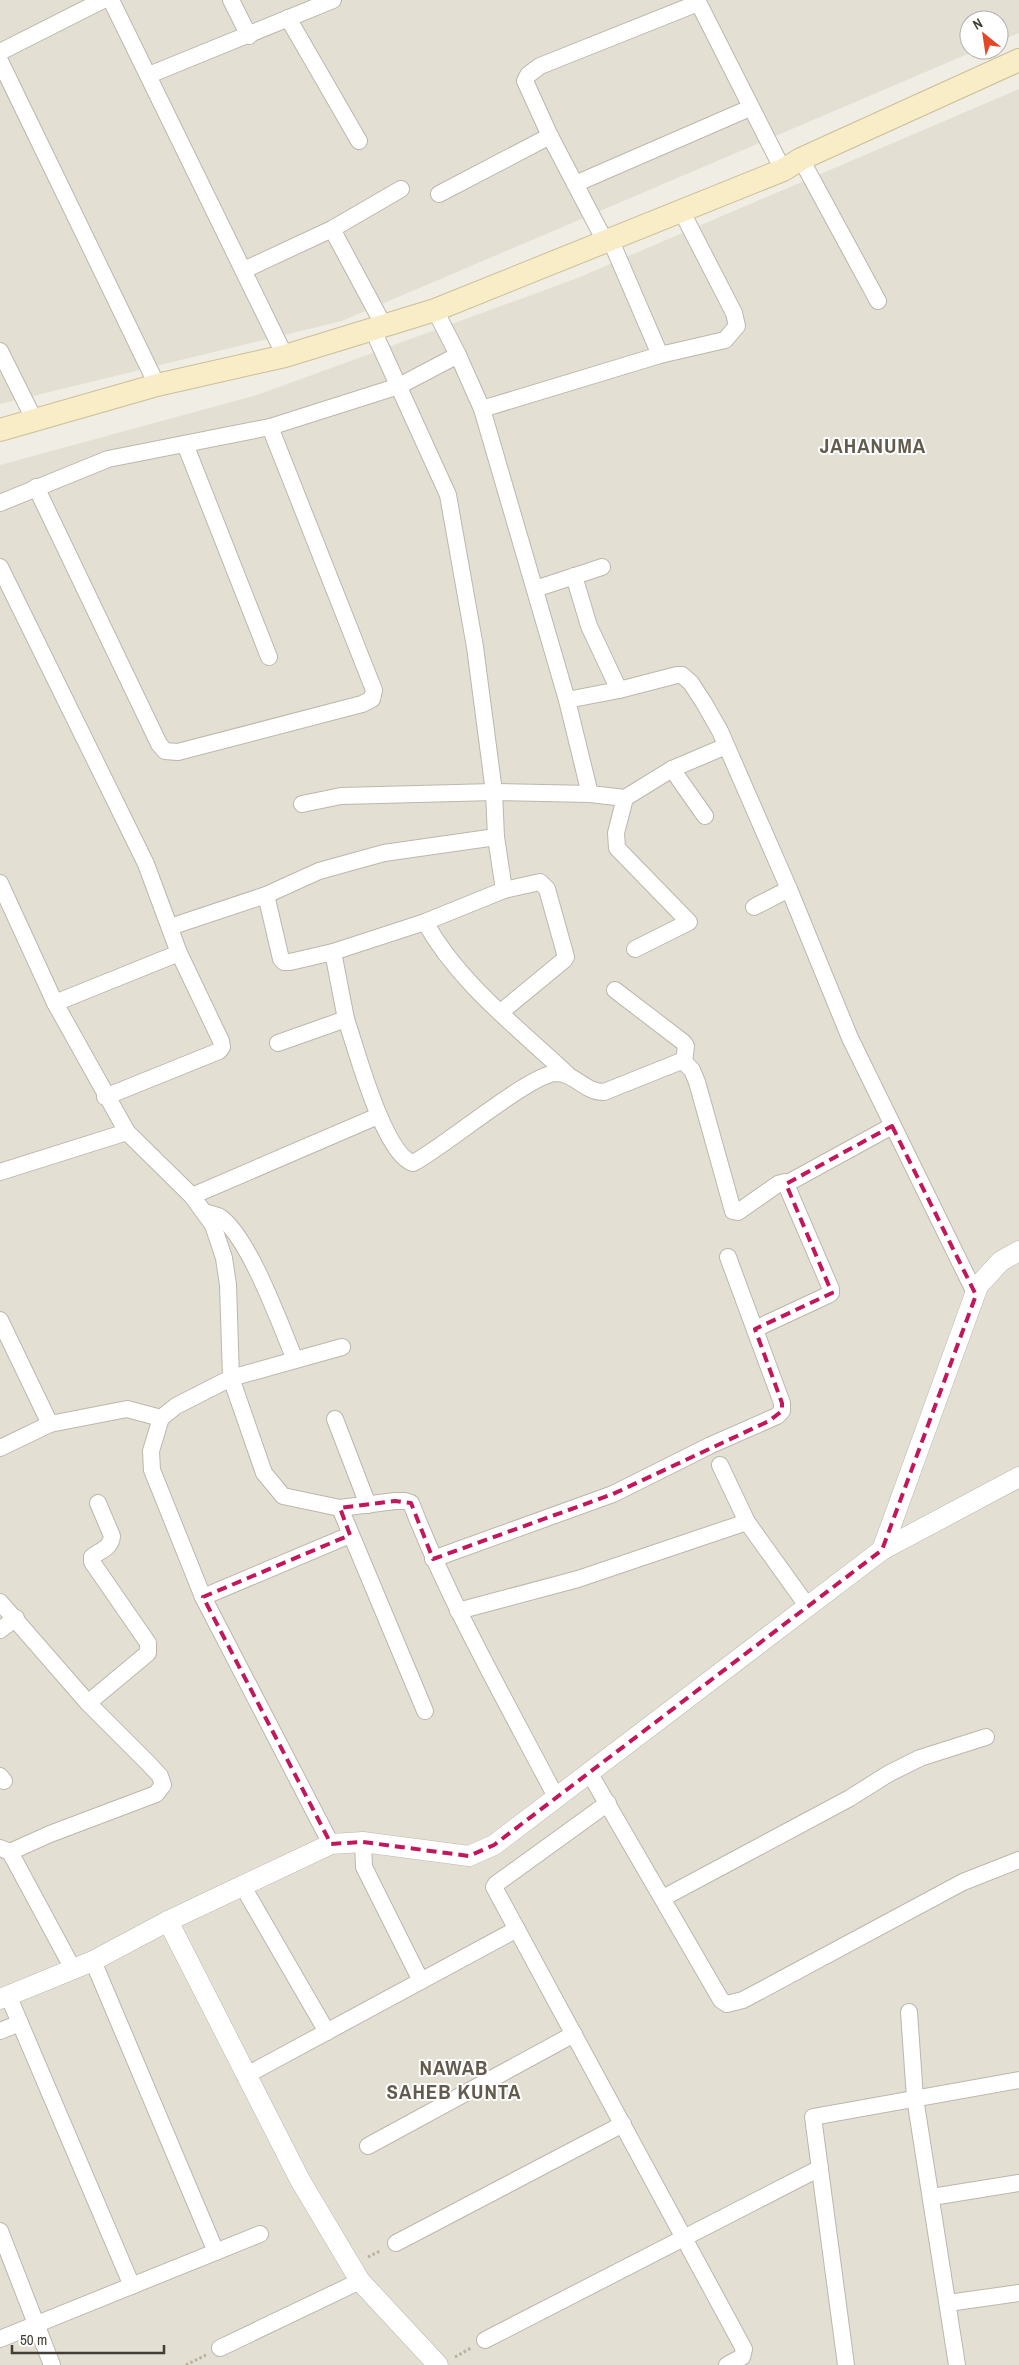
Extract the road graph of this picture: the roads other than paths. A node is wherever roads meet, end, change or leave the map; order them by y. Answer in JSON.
{"nodes":[{"id":1,"x":103,"y":0,"type":"edge"},
{"id":2,"x":111,"y":0,"type":"edge"},
{"id":3,"x":232,"y":0,"type":"edge"},
{"id":4,"x":333,"y":0,"type":"edge"},
{"id":5,"x":698,"y":1,"type":"edge"},
{"id":6,"x":288,"y":18,"type":"junction"},
{"id":7,"x":249,"y":36,"type":"junction"},
{"id":8,"x":0,"y":52,"type":"edge"},
{"id":9,"x":1019,"y":60,"type":"edge"},
{"id":10,"x":0,"y":61,"type":"edge"},
{"id":11,"x":148,"y":75,"type":"junction"},
{"id":12,"x":750,"y":108,"type":"junction"},
{"id":13,"x":550,"y":136,"type":"junction"},
{"id":14,"x":358,"y":141,"type":"dead end"},
{"id":15,"x":792,"y":165,"type":"junction"},
{"id":16,"x":575,"y":184,"type":"junction"},
{"id":17,"x":401,"y":189,"type":"dead end"},
{"id":18,"x":439,"y":194,"type":"dead end"},
{"id":19,"x":682,"y":212,"type":"junction"},
{"id":20,"x":332,"y":229,"type":"junction"},
{"id":21,"x":608,"y":242,"type":"junction"},
{"id":22,"x":244,"y":270,"type":"junction"},
{"id":23,"x":878,"y":301,"type":"dead end"},
{"id":24,"x":435,"y":310,"type":"junction"},
{"id":25,"x":378,"y":327,"type":"junction"},
{"id":26,"x":0,"y":350,"type":"edge"},
{"id":27,"x":458,"y":355,"type":"junction"},
{"id":28,"x":660,"y":355,"type":"junction"},
{"id":29,"x":285,"y":356,"type":"junction"},
{"id":30,"x":157,"y":386,"type":"junction"},
{"id":31,"x":399,"y":386,"type":"junction"},
{"id":32,"x":482,"y":409,"type":"junction"},
{"id":33,"x":35,"y":421,"type":"junction"},
{"id":34,"x":270,"y":427,"type":"junction"},
{"id":35,"x":0,"y":430,"type":"edge"},
{"id":36,"x":185,"y":444,"type":"junction"},
{"id":37,"x":36,"y":487,"type":"junction"},
{"id":38,"x":0,"y":503,"type":"edge"},
{"id":39,"x":602,"y":567,"type":"dead end"},
{"id":40,"x":0,"y":568,"type":"edge"},
{"id":41,"x":574,"y":576,"type":"junction"},
{"id":42,"x":535,"y":589,"type":"junction"},
{"id":43,"x":268,"y":657,"type":"dead end"},
{"id":44,"x":619,"y":690,"type":"junction"},
{"id":45,"x":567,"y":700,"type":"junction"},
{"id":46,"x":726,"y":746,"type":"junction"},
{"id":47,"x":672,"y":769,"type":"junction"},
{"id":48,"x":494,"y":792,"type":"junction"},
{"id":49,"x":590,"y":794,"type":"junction"},
{"id":50,"x":625,"y":798,"type":"junction"},
{"id":51,"x":302,"y":804,"type":"dead end"},
{"id":52,"x":706,"y":816,"type":"dead end"},
{"id":53,"x":496,"y":837,"type":"junction"},
{"id":54,"x":0,"y":883,"type":"edge"},
{"id":55,"x":789,"y":889,"type":"junction"},
{"id":56,"x":504,"y":890,"type":"junction"},
{"id":57,"x":266,"y":895,"type":"junction"},
{"id":58,"x":754,"y":907,"type":"dead end"},
{"id":59,"x":425,"y":922,"type":"junction"},
{"id":60,"x":170,"y":927,"type":"junction"},
{"id":61,"x":635,"y":949,"type":"dead end"},
{"id":62,"x":333,"y":952,"type":"junction"},
{"id":63,"x":179,"y":953,"type":"junction"},
{"id":64,"x":615,"y":990,"type":"dead end"},
{"id":65,"x":54,"y":1003,"type":"junction"},
{"id":66,"x":501,"y":1012,"type":"junction"},
{"id":67,"x":346,"y":1019,"type":"junction"},
{"id":68,"x":278,"y":1043,"type":"dead end"},
{"id":69,"x":684,"y":1062,"type":"junction"},
{"id":70,"x":567,"y":1074,"type":"junction"},
{"id":71,"x":105,"y":1097,"type":"junction"},
{"id":72,"x":378,"y":1116,"type":"junction"},
{"id":73,"x":892,"y":1126,"type":"junction"},
{"id":74,"x":127,"y":1132,"type":"junction"},
{"id":75,"x":0,"y":1172,"type":"edge"},
{"id":76,"x":786,"y":1184,"type":"junction"},
{"id":77,"x":192,"y":1196,"type":"junction"},
{"id":78,"x":203,"y":1212,"type":"junction"},
{"id":79,"x":1019,"y":1251,"type":"edge"},
{"id":80,"x":728,"y":1257,"type":"dead end"},
{"id":81,"x":976,"y":1295,"type":"junction"},
{"id":82,"x":0,"y":1320,"type":"edge"},
{"id":83,"x":755,"y":1329,"type":"junction"},
{"id":84,"x":342,"y":1347,"type":"dead end"},
{"id":85,"x":295,"y":1360,"type":"junction"},
{"id":86,"x":231,"y":1378,"type":"junction"},
{"id":87,"x":161,"y":1418,"type":"junction"},
{"id":88,"x":335,"y":1419,"type":"dead end"},
{"id":89,"x":50,"y":1424,"type":"junction"},
{"id":90,"x":0,"y":1448,"type":"edge"},
{"id":91,"x":720,"y":1465,"type":"dead end"},
{"id":92,"x":1019,"y":1477,"type":"edge"},
{"id":93,"x":98,"y":1503,"type":"dead end"},
{"id":94,"x":368,"y":1505,"type":"junction"},
{"id":95,"x":340,"y":1508,"type":"junction"},
{"id":96,"x":746,"y":1522,"type":"junction"},
{"id":97,"x":350,"y":1535,"type":"junction"},
{"id":98,"x":882,"y":1550,"type":"junction"},
{"id":99,"x":433,"y":1560,"type":"junction"},
{"id":100,"x":202,"y":1597,"type":"junction"},
{"id":101,"x":0,"y":1602,"type":"edge"},
{"id":102,"x":808,"y":1607,"type":"junction"},
{"id":103,"x":458,"y":1611,"type":"junction"},
{"id":104,"x":16,"y":1618,"type":"junction"},
{"id":105,"x":0,"y":1630,"type":"edge"},
{"id":106,"x":88,"y":1703,"type":"junction"},
{"id":107,"x":425,"y":1711,"type":"dead end"},
{"id":108,"x":986,"y":1738,"type":"dead end"},
{"id":109,"x":590,"y":1774,"type":"junction"},
{"id":110,"x":557,"y":1799,"type":"junction"},
{"id":111,"x":608,"y":1802,"type":"junction"},
{"id":112,"x":363,"y":1842,"type":"junction"},
{"id":113,"x":330,"y":1844,"type":"junction"},
{"id":114,"x":5,"y":1850,"type":"edge"},
{"id":115,"x":1019,"y":1860,"type":"edge"},
{"id":116,"x":242,"y":1885,"type":"junction"},
{"id":117,"x":663,"y":1898,"type":"junction"},
{"id":118,"x":168,"y":1921,"type":"junction"},
{"id":119,"x":517,"y":1929,"type":"junction"},
{"id":120,"x":93,"y":1960,"type":"junction"},
{"id":121,"x":73,"y":1969,"type":"junction"},
{"id":122,"x":421,"y":1981,"type":"junction"},
{"id":123,"x":4,"y":1997,"type":"edge"},
{"id":124,"x":909,"y":2012,"type":"dead end"},
{"id":125,"x":20,"y":2023,"type":"junction"},
{"id":126,"x":0,"y":2031,"type":"edge"},
{"id":127,"x":326,"y":2032,"type":"junction"},
{"id":128,"x":574,"y":2034,"type":"junction"},
{"id":129,"x":245,"y":2076,"type":"junction"},
{"id":130,"x":1019,"y":2080,"type":"edge"},
{"id":131,"x":915,"y":2098,"type":"junction"},
{"id":132,"x":623,"y":2124,"type":"junction"},
{"id":133,"x":368,"y":2146,"type":"dead end"},
{"id":134,"x":820,"y":2168,"type":"junction"},
{"id":135,"x":1019,"y":2183,"type":"edge"},
{"id":136,"x":932,"y":2197,"type":"junction"},
{"id":137,"x":0,"y":2231,"type":"edge"},
{"id":138,"x":260,"y":2234,"type":"dead end"},
{"id":139,"x":683,"y":2238,"type":"junction"},
{"id":140,"x":396,"y":2243,"type":"road end"},
{"id":141,"x":216,"y":2252,"type":"junction"},
{"id":142,"x":356,"y":2273,"type":"junction"},
{"id":143,"x":132,"y":2286,"type":"junction"},
{"id":144,"x":1019,"y":2293,"type":"edge"},
{"id":145,"x":948,"y":2303,"type":"junction"},
{"id":146,"x":34,"y":2324,"type":"junction"},
{"id":147,"x":0,"y":2339,"type":"edge"},
{"id":148,"x":485,"y":2340,"type":"road end"},
{"id":149,"x":220,"y":2348,"type":"dead end"},
{"id":150,"x":443,"y":2363,"type":"edge"},
{"id":151,"x":52,"y":2365,"type":"edge"},
{"id":152,"x":727,"y":2365,"type":"edge"},
{"id":153,"x":846,"y":2365,"type":"edge"},
{"id":154,"x":957,"y":2365,"type":"edge"}],
"edges":[{"from":1,"to":8,"type":"street"},
{"from":2,"to":11,"type":"street"},
{"from":3,"to":7,"type":"street"},
{"from":4,"to":6,"type":"street"},
{"from":5,"to":12,"type":"street"},
{"from":5,"to":13,"type":"street"},
{"from":6,"to":7,"type":"street"},
{"from":6,"to":14,"type":"street"},
{"from":7,"to":11,"type":"street"},
{"from":9,"to":15,"type":"main road"},
{"from":10,"to":30,"type":"street"},
{"from":11,"to":22,"type":"street"},
{"from":12,"to":15,"type":"street"},
{"from":12,"to":16,"type":"street"},
{"from":13,"to":16,"type":"street"},
{"from":13,"to":18,"type":"street"},
{"from":15,"to":19,"type":"main road"},
{"from":15,"to":23,"type":"street"},
{"from":16,"to":21,"type":"street"},
{"from":17,"to":20,"type":"street"},
{"from":19,"to":21,"type":"main road"},
{"from":19,"to":28,"type":"street"},
{"from":20,"to":22,"type":"street"},
{"from":20,"to":25,"type":"street"},
{"from":21,"to":24,"type":"main road"},
{"from":21,"to":28,"type":"street"},
{"from":22,"to":29,"type":"street"},
{"from":24,"to":25,"type":"main road"},
{"from":24,"to":27,"type":"street"},
{"from":25,"to":29,"type":"main road"},
{"from":25,"to":31,"type":"street"},
{"from":26,"to":33,"type":"street"},
{"from":27,"to":31,"type":"street"},
{"from":27,"to":32,"type":"street"},
{"from":28,"to":32,"type":"street"},
{"from":29,"to":30,"type":"main road"},
{"from":30,"to":33,"type":"main road"},
{"from":31,"to":34,"type":"street"},
{"from":31,"to":48,"type":"street"},
{"from":32,"to":42,"type":"street"},
{"from":33,"to":35,"type":"main road"},
{"from":34,"to":36,"type":"street"},
{"from":34,"to":37,"type":"street"},
{"from":36,"to":37,"type":"street"},
{"from":36,"to":43,"type":"street"},
{"from":37,"to":38,"type":"street"},
{"from":39,"to":41,"type":"street"},
{"from":40,"to":60,"type":"street"},
{"from":41,"to":42,"type":"street"},
{"from":41,"to":44,"type":"street"},
{"from":42,"to":45,"type":"street"},
{"from":44,"to":45,"type":"street"},
{"from":44,"to":46,"type":"street"},
{"from":45,"to":49,"type":"street"},
{"from":46,"to":47,"type":"street"},
{"from":46,"to":55,"type":"street"},
{"from":47,"to":50,"type":"street"},
{"from":47,"to":52,"type":"street"},
{"from":48,"to":49,"type":"street"},
{"from":48,"to":51,"type":"street"},
{"from":48,"to":53,"type":"street"},
{"from":49,"to":50,"type":"street"},
{"from":50,"to":61,"type":"street"},
{"from":53,"to":56,"type":"street"},
{"from":53,"to":57,"type":"street"},
{"from":54,"to":65,"type":"street"},
{"from":55,"to":58,"type":"street"},
{"from":55,"to":73,"type":"street"},
{"from":56,"to":59,"type":"street"},
{"from":56,"to":66,"type":"street"},
{"from":57,"to":60,"type":"street"},
{"from":57,"to":62,"type":"street"},
{"from":59,"to":62,"type":"street"},
{"from":59,"to":66,"type":"street"},
{"from":60,"to":63,"type":"street"},
{"from":62,"to":67,"type":"street"},
{"from":63,"to":65,"type":"street"},
{"from":63,"to":71,"type":"street"},
{"from":64,"to":69,"type":"street"},
{"from":65,"to":71,"type":"street"},
{"from":66,"to":70,"type":"street"},
{"from":67,"to":68,"type":"street"},
{"from":67,"to":72,"type":"street"},
{"from":69,"to":70,"type":"street"},
{"from":69,"to":76,"type":"street"},
{"from":70,"to":72,"type":"street"},
{"from":71,"to":74,"type":"street"},
{"from":72,"to":77,"type":"street"},
{"from":73,"to":76,"type":"street"},
{"from":73,"to":81,"type":"street"},
{"from":74,"to":75,"type":"street"},
{"from":74,"to":77,"type":"street"},
{"from":76,"to":83,"type":"street"},
{"from":77,"to":78,"type":"street"},
{"from":78,"to":85,"type":"street"},
{"from":78,"to":86,"type":"street"},
{"from":79,"to":81,"type":"street"},
{"from":80,"to":83,"type":"street"},
{"from":81,"to":98,"type":"street"},
{"from":82,"to":89,"type":"street"},
{"from":83,"to":99,"type":"street"},
{"from":84,"to":85,"type":"street"},
{"from":85,"to":86,"type":"street"},
{"from":86,"to":87,"type":"street"},
{"from":86,"to":95,"type":"street"},
{"from":87,"to":89,"type":"street"},
{"from":87,"to":100,"type":"street"},
{"from":88,"to":94,"type":"street"},
{"from":89,"to":90,"type":"street"},
{"from":91,"to":96,"type":"street"},
{"from":92,"to":98,"type":"street"},
{"from":93,"to":106,"type":"street"},
{"from":94,"to":95,"type":"street"},
{"from":94,"to":99,"type":"street"},
{"from":95,"to":97,"type":"street"},
{"from":96,"to":102,"type":"street"},
{"from":96,"to":103,"type":"street"},
{"from":97,"to":100,"type":"street"},
{"from":97,"to":107,"type":"street"},
{"from":98,"to":102,"type":"street"},
{"from":99,"to":103,"type":"street"},
{"from":100,"to":113,"type":"street"},
{"from":101,"to":104,"type":"street"},
{"from":102,"to":109,"type":"street"},
{"from":103,"to":110,"type":"street"},
{"from":104,"to":105,"type":"street"},
{"from":104,"to":106,"type":"street"},
{"from":106,"to":114,"type":"street"},
{"from":108,"to":117,"type":"street"},
{"from":109,"to":110,"type":"street"},
{"from":109,"to":111,"type":"street"},
{"from":110,"to":112,"type":"street"},
{"from":111,"to":117,"type":"street"},
{"from":111,"to":119,"type":"street"},
{"from":112,"to":113,"type":"street"},
{"from":112,"to":122,"type":"street"},
{"from":113,"to":116,"type":"street"},
{"from":114,"to":121,"type":"street"},
{"from":115,"to":117,"type":"street"},
{"from":116,"to":118,"type":"street"},
{"from":116,"to":127,"type":"street"},
{"from":118,"to":120,"type":"street"},
{"from":118,"to":129,"type":"street"},
{"from":119,"to":122,"type":"street"},
{"from":119,"to":128,"type":"street"},
{"from":120,"to":121,"type":"street"},
{"from":120,"to":141,"type":"street"},
{"from":121,"to":123,"type":"street"},
{"from":122,"to":127,"type":"street"},
{"from":123,"to":125,"type":"street"},
{"from":124,"to":131,"type":"street"},
{"from":125,"to":126,"type":"street"},
{"from":125,"to":143,"type":"street"},
{"from":127,"to":129,"type":"street"},
{"from":128,"to":132,"type":"street"},
{"from":128,"to":133,"type":"street"},
{"from":129,"to":142,"type":"street"},
{"from":130,"to":131,"type":"street"},
{"from":131,"to":134,"type":"street"},
{"from":131,"to":136,"type":"street"},
{"from":132,"to":139,"type":"street"},
{"from":132,"to":140,"type":"street"},
{"from":134,"to":139,"type":"street"},
{"from":134,"to":153,"type":"street"},
{"from":135,"to":136,"type":"street"},
{"from":136,"to":145,"type":"street"},
{"from":137,"to":146,"type":"street"},
{"from":138,"to":141,"type":"street"},
{"from":139,"to":148,"type":"street"},
{"from":139,"to":152,"type":"street"},
{"from":141,"to":143,"type":"street"},
{"from":142,"to":149,"type":"street"},
{"from":142,"to":150,"type":"street"},
{"from":143,"to":146,"type":"street"},
{"from":144,"to":145,"type":"street"},
{"from":145,"to":154,"type":"street"},
{"from":146,"to":147,"type":"street"},
{"from":146,"to":151,"type":"street"}]}
